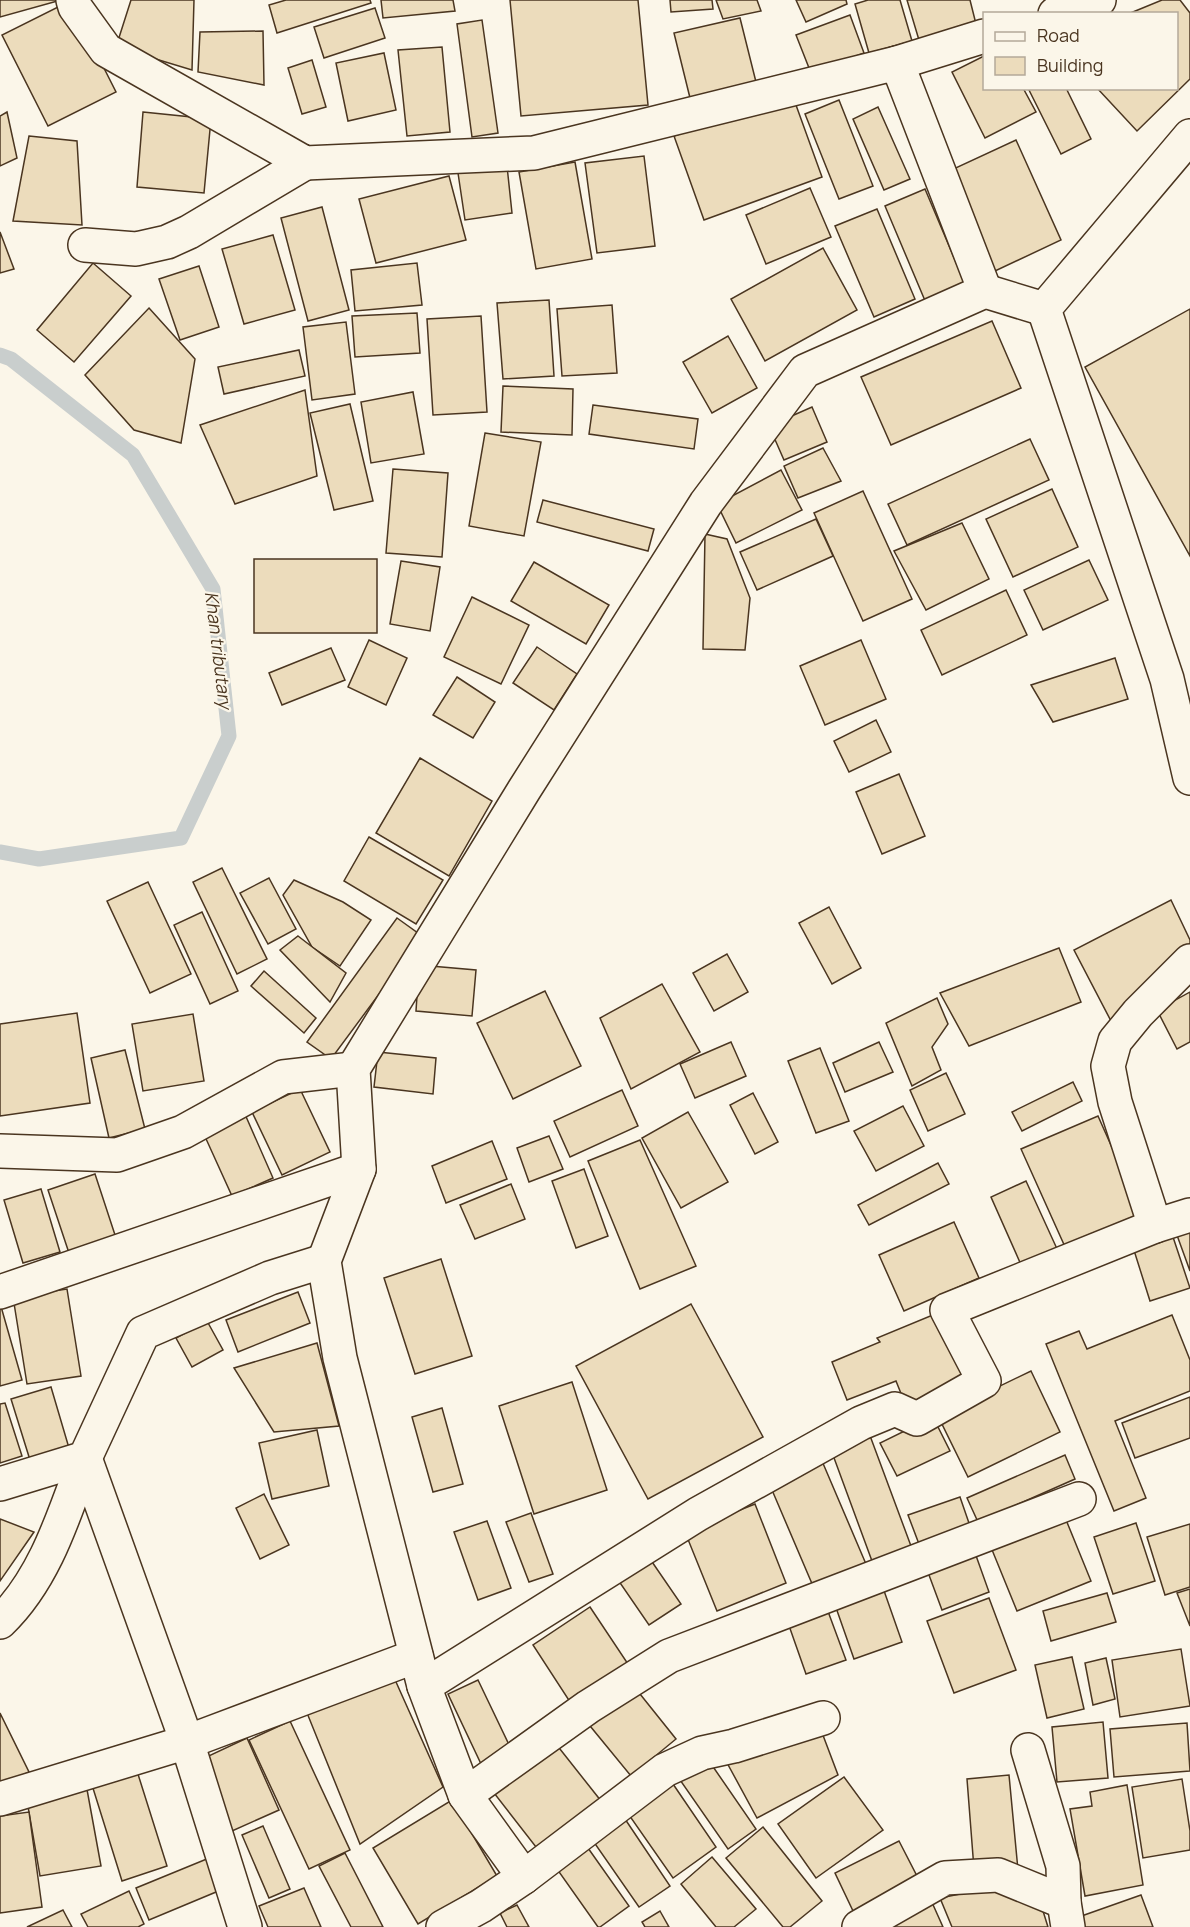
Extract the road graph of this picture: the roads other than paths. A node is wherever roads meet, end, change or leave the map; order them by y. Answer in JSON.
{"nodes":[{"id":1,"x":73,"y":0,"type":"edge"},
{"id":2,"x":1099,"y":0,"type":"edge"},
{"id":3,"x":1061,"y":12,"type":"edge"},
{"id":4,"x":983,"y":36,"type":"edge"},
{"id":5,"x":897,"y":63,"type":"junction"},
{"id":6,"x":1190,"y":136,"type":"edge"},
{"id":7,"x":305,"y":164,"type":"junction"},
{"id":8,"x":85,"y":245,"type":"dead end"},
{"id":9,"x":985,"y":291,"type":"junction"},
{"id":10,"x":1044,"y":309,"type":"junction"},
{"id":11,"x":1178,"y":673,"type":"edge"},
{"id":12,"x":1190,"y":778,"type":"edge"},
{"id":13,"x":1190,"y":961,"type":"edge"},
{"id":14,"x":353,"y":1069,"type":"junction"},
{"id":15,"x":0,"y":1151,"type":"edge"},
{"id":16,"x":359,"y":1169,"type":"junction"},
{"id":17,"x":1190,"y":1215,"type":"edge"},
{"id":18,"x":1155,"y":1226,"type":"junction"},
{"id":19,"x":324,"y":1261,"type":"junction"},
{"id":20,"x":0,"y":1292,"type":"edge"},
{"id":21,"x":85,"y":1458,"type":"junction"},
{"id":22,"x":0,"y":1484,"type":"edge"},
{"id":23,"x":1079,"y":1499,"type":"dead end"},
{"id":24,"x":0,"y":1622,"type":"edge"},
{"id":25,"x":420,"y":1671,"type":"junction"},
{"id":26,"x":823,"y":1718,"type":"dead end"},
{"id":27,"x":187,"y":1742,"type":"junction"},
{"id":28,"x":1028,"y":1750,"type":"dead end"},
{"id":29,"x":465,"y":1795,"type":"junction"},
{"id":30,"x":0,"y":1799,"type":"edge"},
{"id":31,"x":524,"y":1877,"type":"junction"},
{"id":32,"x":1066,"y":1914,"type":"edge"},
{"id":33,"x":245,"y":1927,"type":"edge"},
{"id":34,"x":443,"y":1927,"type":"edge"},
{"id":35,"x":859,"y":1927,"type":"edge"}],
"edges":[{"from":1,"to":7,"type":"street"},
{"from":2,"to":3,"type":"street"},
{"from":4,"to":5,"type":"street"},
{"from":5,"to":7,"type":"street"},
{"from":5,"to":9,"type":"street"},
{"from":6,"to":10,"type":"street"},
{"from":7,"to":8,"type":"street"},
{"from":9,"to":10,"type":"street"},
{"from":9,"to":14,"type":"street"},
{"from":10,"to":11,"type":"street"},
{"from":11,"to":12,"type":"street"},
{"from":13,"to":18,"type":"street"},
{"from":14,"to":15,"type":"street"},
{"from":14,"to":16,"type":"street"},
{"from":16,"to":19,"type":"street"},
{"from":16,"to":20,"type":"street"},
{"from":17,"to":18,"type":"street"},
{"from":18,"to":25,"type":"street"},
{"from":19,"to":21,"type":"street"},
{"from":19,"to":25,"type":"street"},
{"from":21,"to":22,"type":"street"},
{"from":21,"to":24,"type":"street"},
{"from":21,"to":27,"type":"street"},
{"from":23,"to":29,"type":"street"},
{"from":25,"to":27,"type":"street"},
{"from":25,"to":29,"type":"street"},
{"from":26,"to":31,"type":"street"},
{"from":27,"to":30,"type":"street"},
{"from":27,"to":33,"type":"street"},
{"from":28,"to":32,"type":"street"},
{"from":29,"to":31,"type":"street"},
{"from":31,"to":34,"type":"street"},
{"from":32,"to":35,"type":"street"}]}
